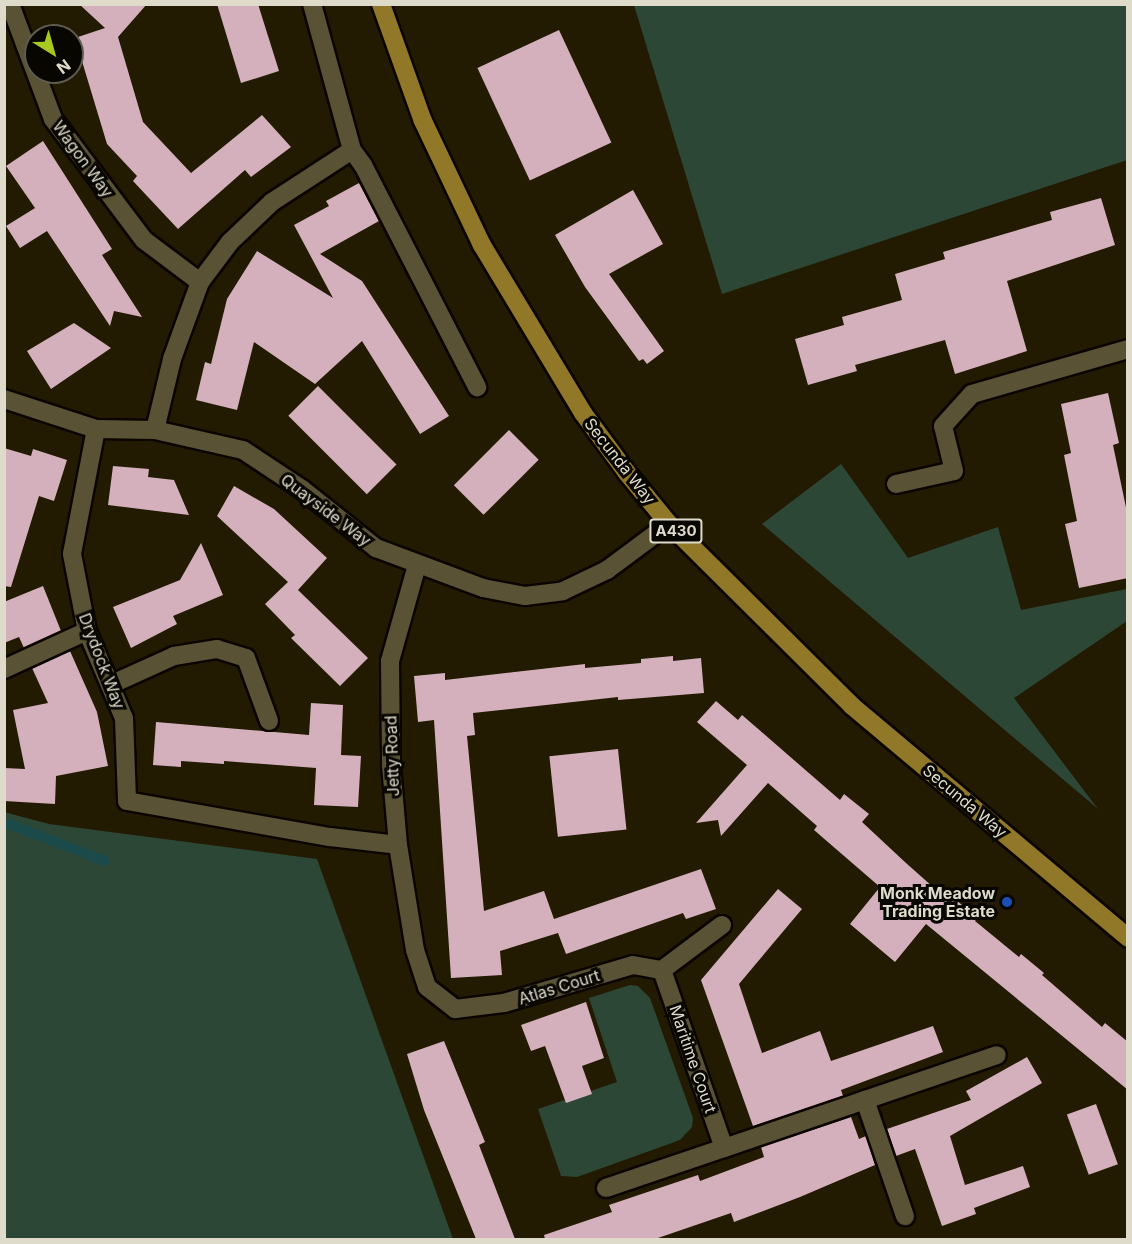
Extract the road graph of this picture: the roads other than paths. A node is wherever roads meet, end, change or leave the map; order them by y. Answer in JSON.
{"nodes":[{"id":1,"x":10,"y":4,"type":"edge"},
{"id":2,"x":312,"y":4,"type":"edge"},
{"id":3,"x":381,"y":4,"type":"edge"},
{"id":4,"x":352,"y":150,"type":"junction"},
{"id":5,"x":201,"y":282,"type":"junction"},
{"id":6,"x":1128,"y":349,"type":"edge"},
{"id":7,"x":477,"y":387,"type":"dead end"},
{"id":8,"x":4,"y":399,"type":"edge"},
{"id":9,"x":96,"y":429,"type":"junction"},
{"id":10,"x":154,"y":430,"type":"junction"},
{"id":11,"x":896,"y":484,"type":"dead end"},
{"id":12,"x":669,"y":524,"type":"junction"},
{"id":13,"x":417,"y":565,"type":"junction"},
{"id":14,"x":87,"y":631,"type":"junction"},
{"id":15,"x":4,"y":669,"type":"edge"},
{"id":16,"x":110,"y":685,"type":"junction"},
{"id":17,"x":269,"y":721,"type":"dead end"},
{"id":18,"x":398,"y":845,"type":"junction"},
{"id":19,"x":722,"y":925,"type":"dead end"},
{"id":20,"x":1128,"y":938,"type":"edge"},
{"id":21,"x":415,"y":950,"type":"joint"},
{"id":22,"x":662,"y":970,"type":"junction"},
{"id":23,"x":997,"y":1055,"type":"dead end"},
{"id":24,"x":866,"y":1101,"type":"junction"},
{"id":25,"x":724,"y":1148,"type":"junction"},
{"id":26,"x":606,"y":1188,"type":"dead end"},
{"id":27,"x":905,"y":1216,"type":"dead end"}],
"edges":[{"from":1,"to":5,"type":"street","name":"Wagon Way"},
{"from":2,"to":4,"type":"street"},
{"from":3,"to":12,"type":"main road","name":"Secunda Way","number":"A430"},
{"from":4,"to":5,"type":"street"},
{"from":4,"to":7,"type":"street"},
{"from":5,"to":10,"type":"street"},
{"from":6,"to":11,"type":"street"},
{"from":8,"to":9,"type":"street","name":"Quayside Way"},
{"from":9,"to":10,"type":"street","name":"Quayside Way"},
{"from":9,"to":14,"type":"street","name":"Drydock Way"},
{"from":10,"to":13,"type":"street","name":"Quayside Way"},
{"from":12,"to":13,"type":"street","name":"Quayside Way"},
{"from":12,"to":20,"type":"main road","name":"Secunda Way","number":"A430"},
{"from":13,"to":18,"type":"street","name":"Jetty Road"},
{"from":14,"to":15,"type":"street"},
{"from":14,"to":16,"type":"street","name":"Drydock Way"},
{"from":16,"to":17,"type":"street"},
{"from":16,"to":18,"type":"street","name":"Drydock Way"},
{"from":18,"to":21,"type":"street","name":"Jetty Road"},
{"from":19,"to":22,"type":"street"},
{"from":21,"to":22,"type":"street","name":"Atlas Court"},
{"from":22,"to":25,"type":"street","name":"Maritime Court"},
{"from":23,"to":24,"type":"street"},
{"from":24,"to":25,"type":"street"},
{"from":24,"to":27,"type":"street"},
{"from":25,"to":26,"type":"street"}]}
